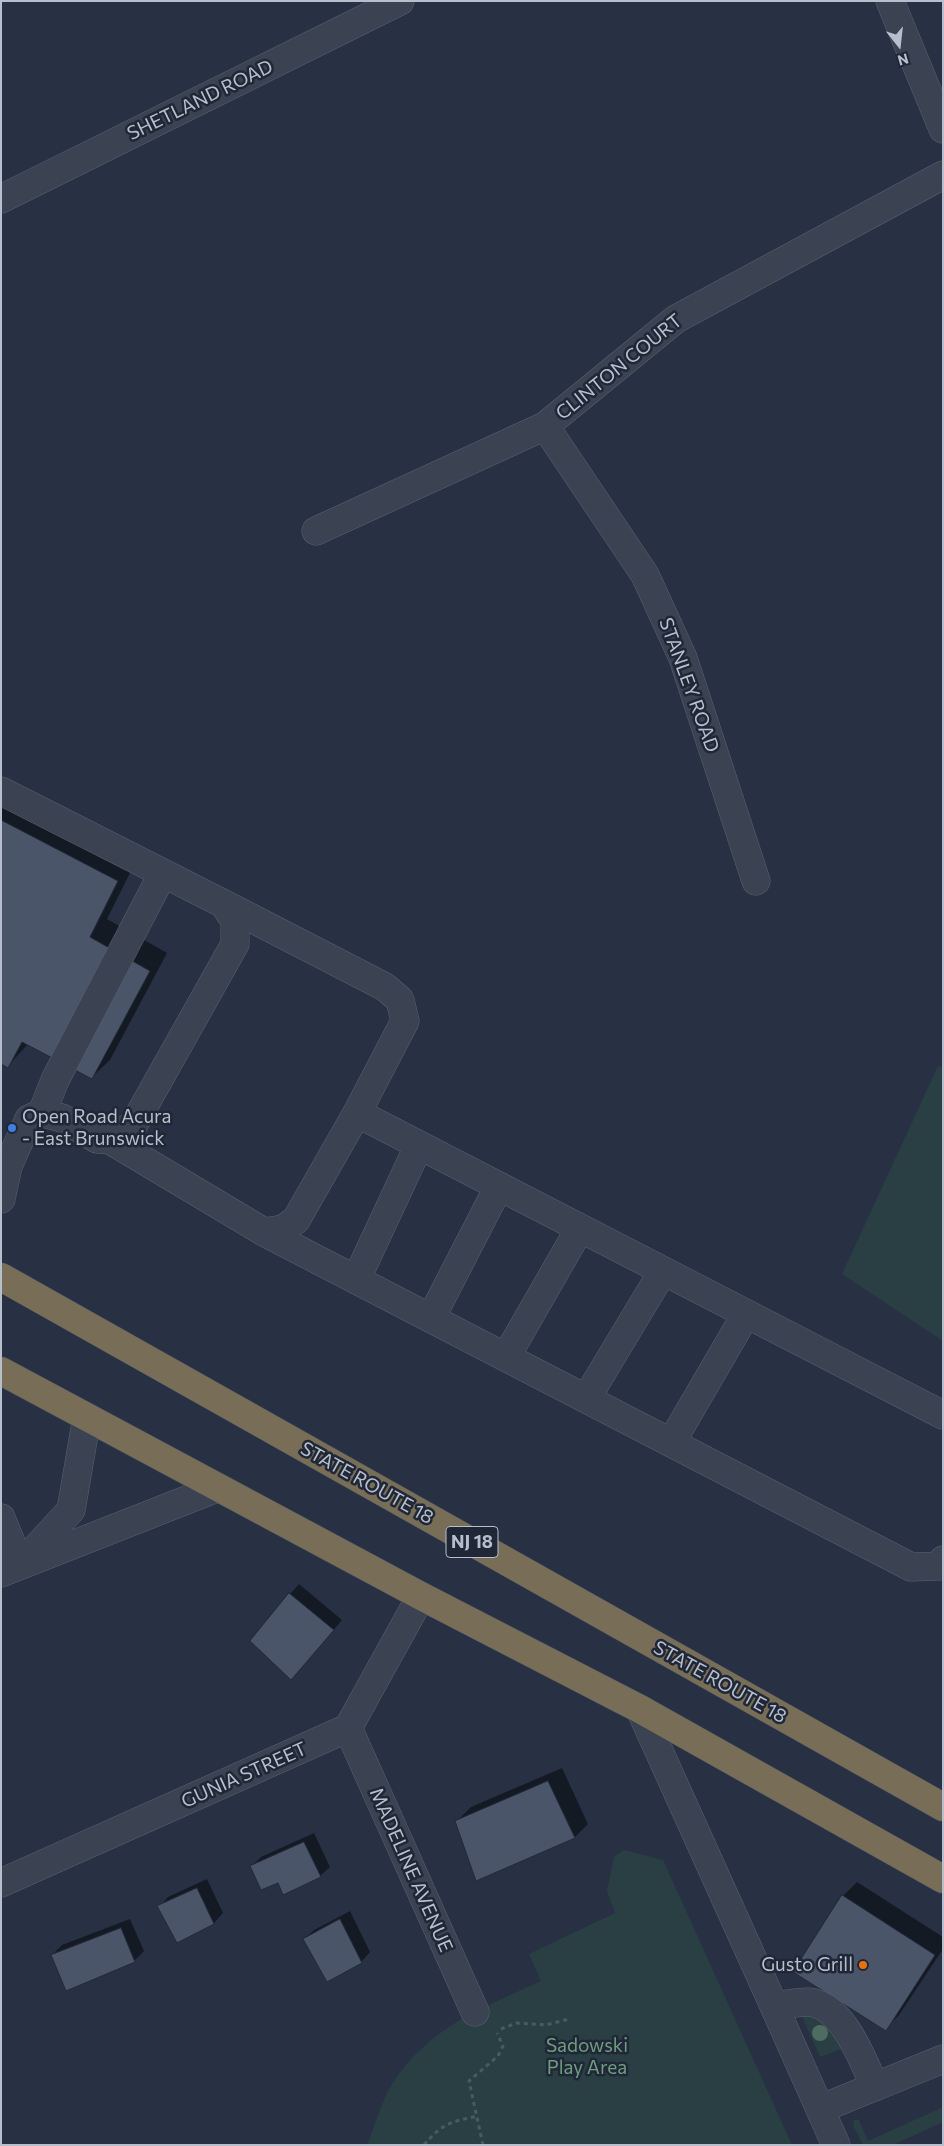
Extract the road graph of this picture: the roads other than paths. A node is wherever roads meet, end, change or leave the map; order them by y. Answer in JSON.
{"nodes":[{"id":1,"x":400,"y":1,"type":"edge"},
{"id":2,"x":890,"y":1,"type":"edge"},
{"id":3,"x":943,"y":129,"type":"edge"},
{"id":4,"x":943,"y":174,"type":"edge"},
{"id":5,"x":1,"y":199,"type":"edge"},
{"id":6,"x":545,"y":426,"type":"junction"},
{"id":7,"x":316,"y":531,"type":"dead end"},
{"id":8,"x":1,"y":791,"type":"edge"},
{"id":9,"x":163,"y":873,"type":"junction"},
{"id":10,"x":756,"y":881,"type":"dead end"},
{"id":11,"x":224,"y":904,"type":"junction"},
{"id":12,"x":42,"y":1113,"type":"junction"},
{"id":13,"x":357,"y":1113,"type":"junction"},
{"id":14,"x":110,"y":1140,"type":"junction"},
{"id":15,"x":419,"y":1145,"type":"junction"},
{"id":16,"x":499,"y":1186,"type":"junction"},
{"id":17,"x":1,"y":1200,"type":"edge"},
{"id":18,"x":580,"y":1228,"type":"junction"},
{"id":19,"x":264,"y":1232,"type":"junction"},
{"id":20,"x":662,"y":1271,"type":"junction"},
{"id":21,"x":1,"y":1277,"type":"edge"},
{"id":22,"x":356,"y":1280,"type":"junction"},
{"id":23,"x":746,"y":1314,"type":"junction"},
{"id":24,"x":431,"y":1318,"type":"junction"},
{"id":25,"x":506,"y":1357,"type":"junction"},
{"id":26,"x":1,"y":1371,"type":"edge"},
{"id":27,"x":586,"y":1399,"type":"junction"},
{"id":28,"x":943,"y":1415,"type":"edge"},
{"id":29,"x":87,"y":1418,"type":"junction"},
{"id":30,"x":671,"y":1443,"type":"junction"},
{"id":31,"x":217,"y":1488,"type":"junction"},
{"id":32,"x":1,"y":1518,"type":"edge"},
{"id":33,"x":943,"y":1560,"type":"edge"},
{"id":34,"x":11,"y":1569,"type":"edge"},
{"id":35,"x":421,"y":1596,"type":"junction"},
{"id":36,"x":640,"y":1709,"type":"junction"},
{"id":37,"x":348,"y":1728,"type":"junction"},
{"id":38,"x":943,"y":1807,"type":"edge"},
{"id":39,"x":943,"y":1879,"type":"edge"},
{"id":40,"x":1,"y":1883,"type":"edge"},
{"id":41,"x":774,"y":2006,"type":"junction"},
{"id":42,"x":475,"y":2012,"type":"dead end"},
{"id":43,"x":943,"y":2059,"type":"edge"},
{"id":44,"x":875,"y":2087,"type":"junction"},
{"id":45,"x":820,"y":2109,"type":"junction"},
{"id":46,"x":836,"y":2145,"type":"edge"}],
"edges":[{"from":1,"to":5,"type":"street","name":"SHETLAND ROAD"},
{"from":2,"to":3,"type":"street"},
{"from":4,"to":6,"type":"street","name":"CLINTON COURT"},
{"from":6,"to":7,"type":"street","name":"CLINTON COURT"},
{"from":6,"to":10,"type":"street","name":"STANLEY ROAD"},
{"from":8,"to":9,"type":"street"},
{"from":9,"to":11,"type":"street"},
{"from":9,"to":12,"type":"street"},
{"from":11,"to":13,"type":"street"},
{"from":11,"to":14,"type":"street"},
{"from":12,"to":14,"type":"street"},
{"from":12,"to":17,"type":"street"},
{"from":13,"to":15,"type":"street"},
{"from":13,"to":19,"type":"street"},
{"from":14,"to":19,"type":"street"},
{"from":15,"to":16,"type":"street"},
{"from":15,"to":22,"type":"street"},
{"from":16,"to":18,"type":"street"},
{"from":16,"to":24,"type":"street"},
{"from":18,"to":20,"type":"street"},
{"from":18,"to":25,"type":"street"},
{"from":19,"to":22,"type":"street"},
{"from":20,"to":23,"type":"street"},
{"from":20,"to":27,"type":"street"},
{"from":21,"to":38,"type":"highway","name":"STATE ROUTE 18","number":"NJ 18"},
{"from":22,"to":24,"type":"street"},
{"from":23,"to":28,"type":"street"},
{"from":23,"to":30,"type":"street"},
{"from":24,"to":25,"type":"street"},
{"from":25,"to":27,"type":"street"},
{"from":26,"to":29,"type":"highway"},
{"from":27,"to":30,"type":"street"},
{"from":29,"to":31,"type":"highway"},
{"from":29,"to":34,"type":"street"},
{"from":30,"to":33,"type":"street"},
{"from":31,"to":34,"type":"street"},
{"from":31,"to":35,"type":"highway"},
{"from":32,"to":34,"type":"street"},
{"from":35,"to":36,"type":"highway"},
{"from":35,"to":37,"type":"street"},
{"from":36,"to":39,"type":"highway"},
{"from":36,"to":41,"type":"street"},
{"from":37,"to":40,"type":"street","name":"GUNIA STREET"},
{"from":37,"to":42,"type":"street","name":"MADELINE AVENUE"},
{"from":41,"to":44,"type":"street"},
{"from":41,"to":45,"type":"street"},
{"from":43,"to":44,"type":"street"},
{"from":44,"to":45,"type":"street"},
{"from":45,"to":46,"type":"street"}]}
